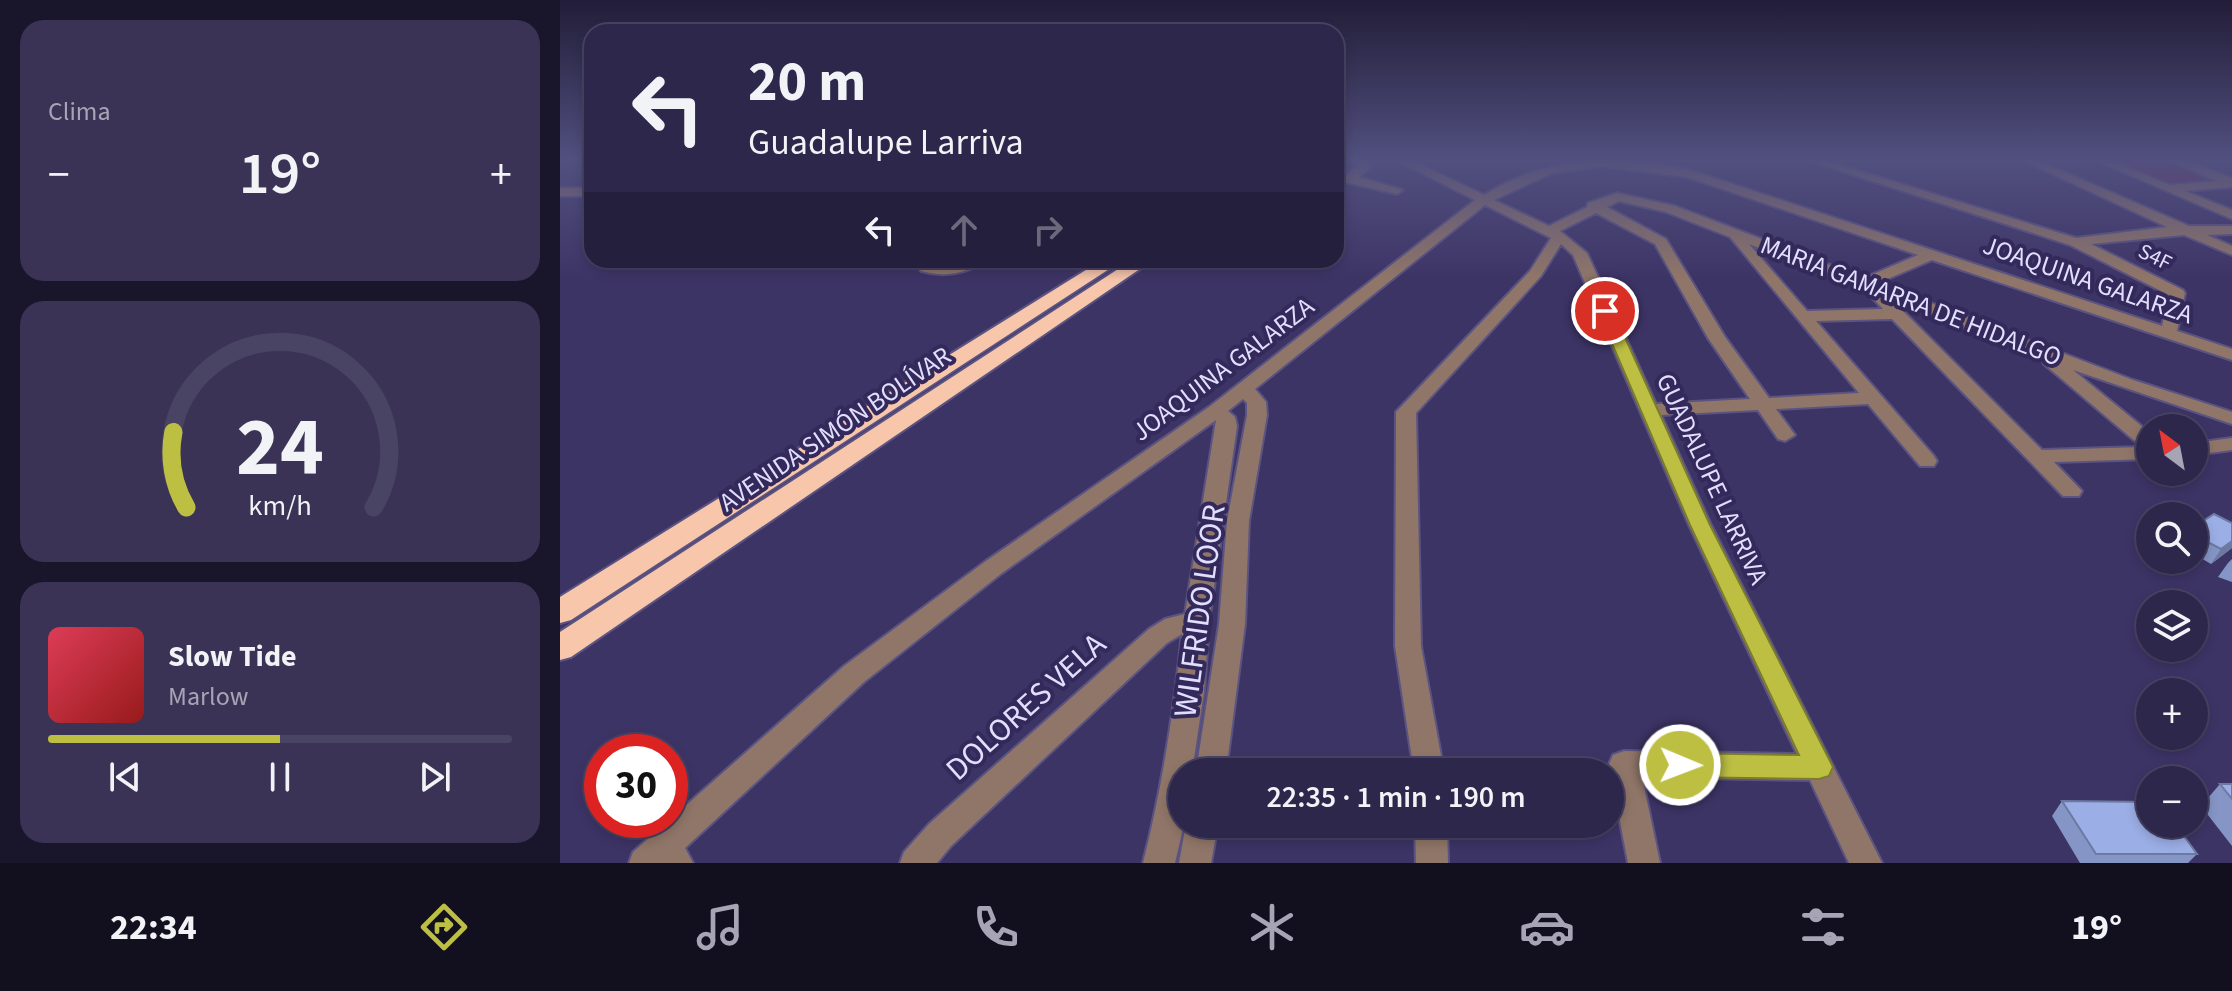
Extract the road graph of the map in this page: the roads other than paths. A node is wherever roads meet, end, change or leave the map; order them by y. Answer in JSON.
{"nodes":[{"id":1,"x":1608,"y":200,"type":"edge"},
{"id":2,"x":1634,"y":200,"type":"edge"},
{"id":3,"x":1772,"y":200,"type":"edge"},
{"id":4,"x":1942,"y":200,"type":"edge"},
{"id":5,"x":2118,"y":200,"type":"edge"},
{"id":6,"x":2197,"y":200,"type":"edge"},
{"id":7,"x":1483,"y":201,"type":"joint"},
{"id":8,"x":1593,"y":206,"type":"junction"},
{"id":9,"x":2232,"y":215,"type":"edge"},
{"id":10,"x":2232,"y":230,"type":"edge"},
{"id":11,"x":2189,"y":232,"type":"junction"},
{"id":12,"x":1554,"y":234,"type":"junction"},
{"id":13,"x":1734,"y":235,"type":"junction"},
{"id":14,"x":2075,"y":242,"type":"junction"},
{"id":15,"x":2232,"y":251,"type":"edge"},
{"id":16,"x":1931,"y":255,"type":"junction"},
{"id":17,"x":926,"y":268,"type":"edge"},
{"id":18,"x":960,"y":268,"type":"edge"},
{"id":19,"x":1101,"y":268,"type":"edge"},
{"id":20,"x":1132,"y":268,"type":"edge"},
{"id":21,"x":1865,"y":283,"type":"junction"},
{"id":22,"x":1898,"y":314,"type":"junction"},
{"id":23,"x":1804,"y":316,"type":"junction"},
{"id":24,"x":2168,"y":335,"type":"junction"},
{"id":25,"x":2048,"y":353,"type":"junction"},
{"id":26,"x":2232,"y":355,"type":"edge"},
{"id":27,"x":1244,"y":389,"type":"junction"},
{"id":28,"x":1871,"y":398,"type":"junction"},
{"id":29,"x":1764,"y":403,"type":"junction"},
{"id":30,"x":1648,"y":410,"type":"junction"},
{"id":31,"x":1216,"y":411,"type":"junction"},
{"id":32,"x":2232,"y":418,"type":"edge"},
{"id":33,"x":2136,"y":432,"type":"edge"},
{"id":34,"x":1785,"y":435,"type":"dead end"},
{"id":35,"x":2232,"y":444,"type":"edge"},
{"id":36,"x":2208,"y":447,"type":"edge"},
{"id":37,"x":2136,"y":453,"type":"edge"},
{"id":38,"x":2040,"y":456,"type":"junction"},
{"id":39,"x":1927,"y":461,"type":"dead end"},
{"id":40,"x":2071,"y":491,"type":"dead end"},
{"id":41,"x":560,"y":612,"type":"edge"},
{"id":42,"x":1196,"y":622,"type":"junction"},
{"id":43,"x":560,"y":648,"type":"edge"},
{"id":44,"x":1213,"y":758,"type":"edge"},
{"id":45,"x":1427,"y":758,"type":"edge"},
{"id":46,"x":1819,"y":767,"type":"junction"},
{"id":47,"x":1199,"y":838,"type":"edge"},
{"id":48,"x":1431,"y":838,"type":"edge"},
{"id":49,"x":662,"y":858,"type":"edge"},
{"id":50,"x":916,"y":863,"type":"edge"},
{"id":51,"x":1159,"y":863,"type":"edge"},
{"id":52,"x":1195,"y":863,"type":"edge"},
{"id":53,"x":1432,"y":863,"type":"edge"},
{"id":54,"x":1644,"y":863,"type":"edge"},
{"id":55,"x":1866,"y":863,"type":"edge"}],
"edges":[{"from":1,"to":8,"type":"street","name":"MARIA GAMARRA DE HIDALGO"},
{"from":2,"to":13,"type":"street","name":"MARIA GAMARRA DE HIDALGO"},
{"from":3,"to":16,"type":"street","name":"JOAQUINA GALARZA"},
{"from":4,"to":14,"type":"street"},
{"from":5,"to":11,"type":"street"},
{"from":6,"to":9,"type":"street"},
{"from":7,"to":12,"type":"street","name":"GUADALUPE LARRIVA"},
{"from":7,"to":27,"type":"street","name":"JOAQUINA GALARZA"},
{"from":8,"to":12,"type":"street","name":"MARIA GAMARRA DE HIDALGO"},
{"from":8,"to":29,"type":"street"},
{"from":10,"to":11,"type":"street"},
{"from":11,"to":14,"type":"street"},
{"from":11,"to":15,"type":"street"},
{"from":12,"to":30,"type":"street","name":"GUADALUPE LARRIVA"},
{"from":12,"to":45,"type":"street","name":"MARIA GAMARRA DE HIDALGO"},
{"from":13,"to":21,"type":"street","name":"MARIA GAMARRA DE HIDALGO"},
{"from":13,"to":23,"type":"street"},
{"from":14,"to":24,"type":"street","name":"S4F"},
{"from":16,"to":21,"type":"street"},
{"from":16,"to":24,"type":"street","name":"JOAQUINA GALARZA"},
{"from":17,"to":18,"type":"street"},
{"from":19,"to":41,"type":"highway","name":"AVENIDA SIMÓN BOLÍVAR"},
{"from":20,"to":43,"type":"highway","name":"AVENIDA SIMÓN BOLÍVAR"},
{"from":21,"to":22,"type":"street"},
{"from":21,"to":25,"type":"street","name":"MARIA GAMARRA DE HIDALGO"},
{"from":22,"to":23,"type":"street"},
{"from":22,"to":38,"type":"street"},
{"from":23,"to":28,"type":"street"},
{"from":24,"to":26,"type":"street","name":"JOAQUINA GALARZA"},
{"from":25,"to":32,"type":"street","name":"MARIA GAMARRA DE HIDALGO"},
{"from":25,"to":33,"type":"street"},
{"from":27,"to":31,"type":"street","name":"JOAQUINA GALARZA"},
{"from":27,"to":44,"type":"street","name":"WILFRIDO LOOR"},
{"from":28,"to":29,"type":"street"},
{"from":28,"to":39,"type":"street"},
{"from":29,"to":30,"type":"street"},
{"from":29,"to":34,"type":"street"},
{"from":30,"to":46,"type":"street","name":"GUADALUPE LARRIVA"},
{"from":31,"to":42,"type":"street","name":"WILFRIDO LOOR"},
{"from":31,"to":49,"type":"street","name":"JOAQUINA GALARZA"},
{"from":35,"to":36,"type":"street"},
{"from":37,"to":38,"type":"street"},
{"from":38,"to":40,"type":"street"},
{"from":42,"to":50,"type":"street","name":"DOLORES VELA"},
{"from":42,"to":51,"type":"street","name":"WILFRIDO LOOR"},
{"from":46,"to":54,"type":"street"},
{"from":46,"to":55,"type":"street","name":"GUADALUPE LARRIVA"},
{"from":47,"to":52,"type":"street"},
{"from":48,"to":53,"type":"street"}]}
